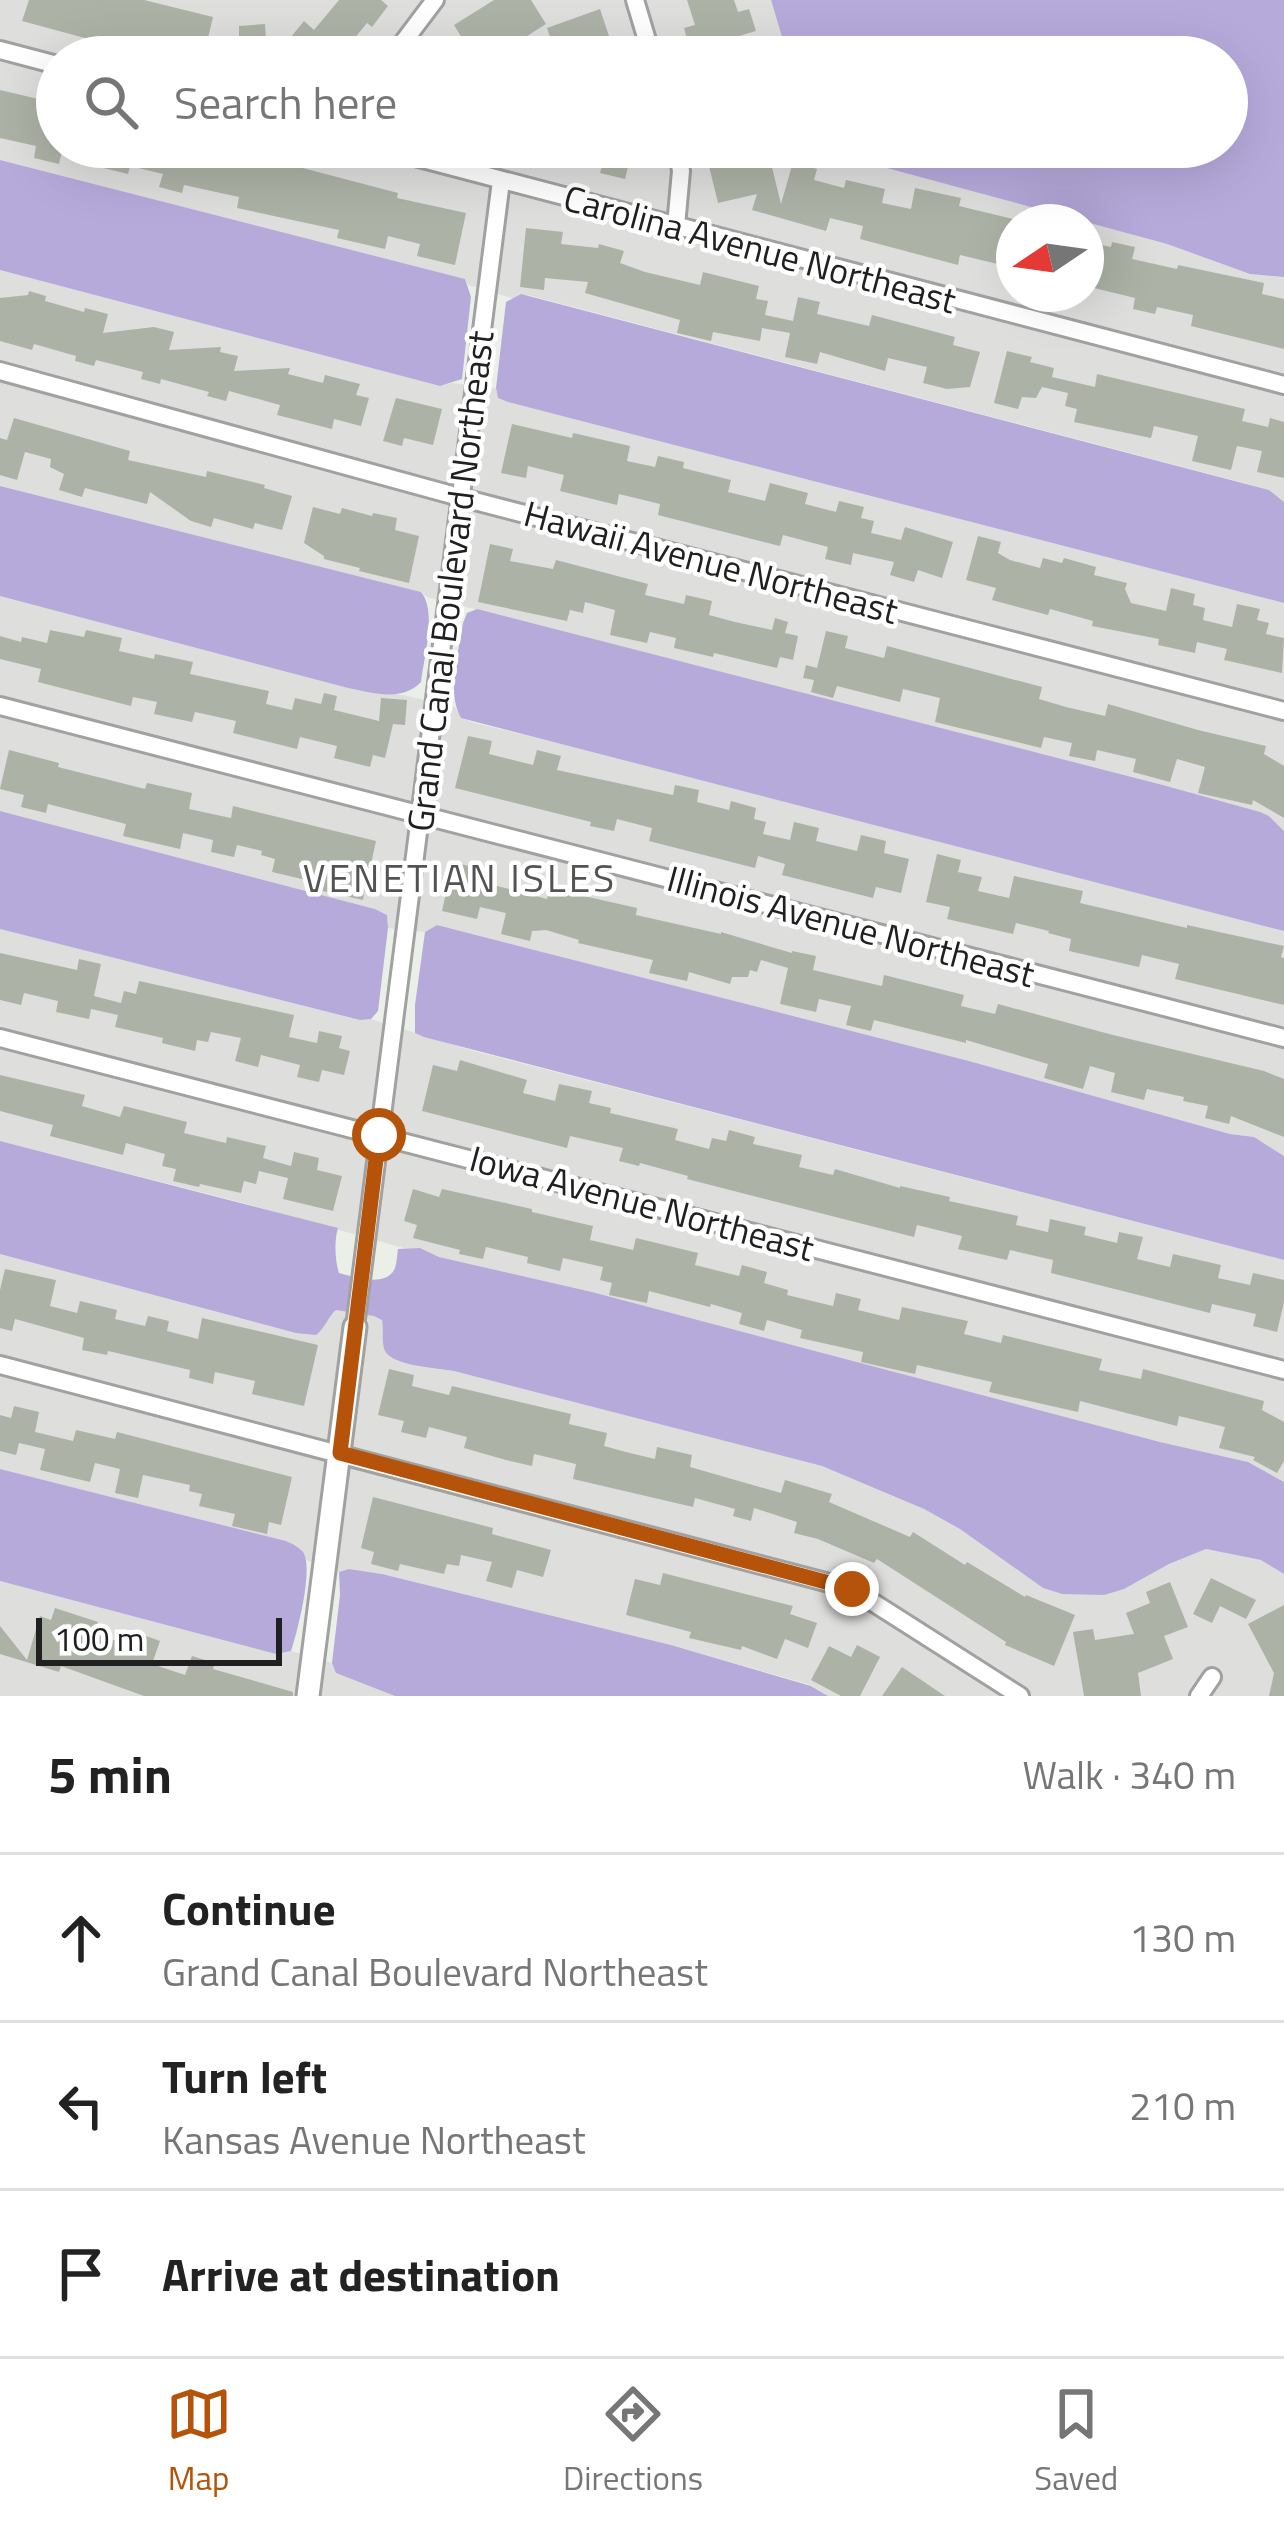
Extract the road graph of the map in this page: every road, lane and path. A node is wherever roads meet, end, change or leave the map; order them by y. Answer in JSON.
{"nodes":[{"id":1,"x":435,"y":0,"type":"edge"},
{"id":2,"x":635,"y":0,"type":"edge"},
{"id":3,"x":408,"y":36,"type":"edge"},
{"id":4,"x":646,"y":36,"type":"edge"},
{"id":5,"x":0,"y":50,"type":"edge"},
{"id":6,"x":36,"y":59,"type":"edge"},
{"id":7,"x":454,"y":168,"type":"edge"},
{"id":8,"x":681,"y":168,"type":"edge"},
{"id":9,"x":501,"y":181,"type":"junction"},
{"id":10,"x":676,"y":226,"type":"junction"},
{"id":11,"x":0,"y":371,"type":"edge"},
{"id":12,"x":1284,"y":385,"type":"edge"},
{"id":13,"x":463,"y":498,"type":"junction"},
{"id":14,"x":0,"y":706,"type":"edge"},
{"id":15,"x":1284,"y":711,"type":"edge"},
{"id":16,"x":420,"y":814,"type":"junction"},
{"id":17,"x":0,"y":1038,"type":"edge"},
{"id":18,"x":1284,"y":1038,"type":"edge"},
{"id":19,"x":379,"y":1135,"type":"junction"},
{"id":20,"x":355,"y":1327,"type":"joint"},
{"id":21,"x":0,"y":1365,"type":"edge"},
{"id":22,"x":1284,"y":1370,"type":"edge"},
{"id":23,"x":340,"y":1453,"type":"junction"},
{"id":24,"x":1212,"y":1677,"type":"dead end"},
{"id":25,"x":308,"y":1696,"type":"edge"},
{"id":26,"x":1020,"y":1696,"type":"edge"},
{"id":27,"x":1199,"y":1696,"type":"edge"}],
"edges":[{"from":1,"to":3,"type":"street"},
{"from":2,"to":4,"type":"street"},
{"from":5,"to":6,"type":"street"},
{"from":7,"to":9,"type":"street","name":"Carolina Avenue Northeast"},
{"from":8,"to":10,"type":"street"},
{"from":9,"to":10,"type":"street","name":"Carolina Avenue Northeast"},
{"from":9,"to":13,"type":"street","name":"Grand Canal Boulevard Northeast"},
{"from":10,"to":12,"type":"street","name":"Carolina Avenue Northeast"},
{"from":11,"to":13,"type":"street","name":"Hawaii Avenue Northeast"},
{"from":13,"to":15,"type":"street","name":"Hawaii Avenue Northeast"},
{"from":13,"to":16,"type":"street","name":"Grand Canal Boulevard Northeast"},
{"from":14,"to":16,"type":"street","name":"Illinois Avenue Northeast"},
{"from":16,"to":18,"type":"street","name":"Illinois Avenue Northeast"},
{"from":16,"to":19,"type":"street","name":"Grand Canal Boulevard Northeast"},
{"from":17,"to":19,"type":"street","name":"Iowa Avenue Northeast"},
{"from":19,"to":20,"type":"street","name":"Grand Canal Boulevard Northeast"},
{"from":19,"to":22,"type":"street","name":"Iowa Avenue Northeast"},
{"from":20,"to":23,"type":"street","name":"Grand Canal Boulevard Northeast"},
{"from":21,"to":23,"type":"street"},
{"from":23,"to":25,"type":"street","name":"Grand Canal Boulevard Northeast"},
{"from":23,"to":26,"type":"street"},
{"from":24,"to":27,"type":"street"}]}
